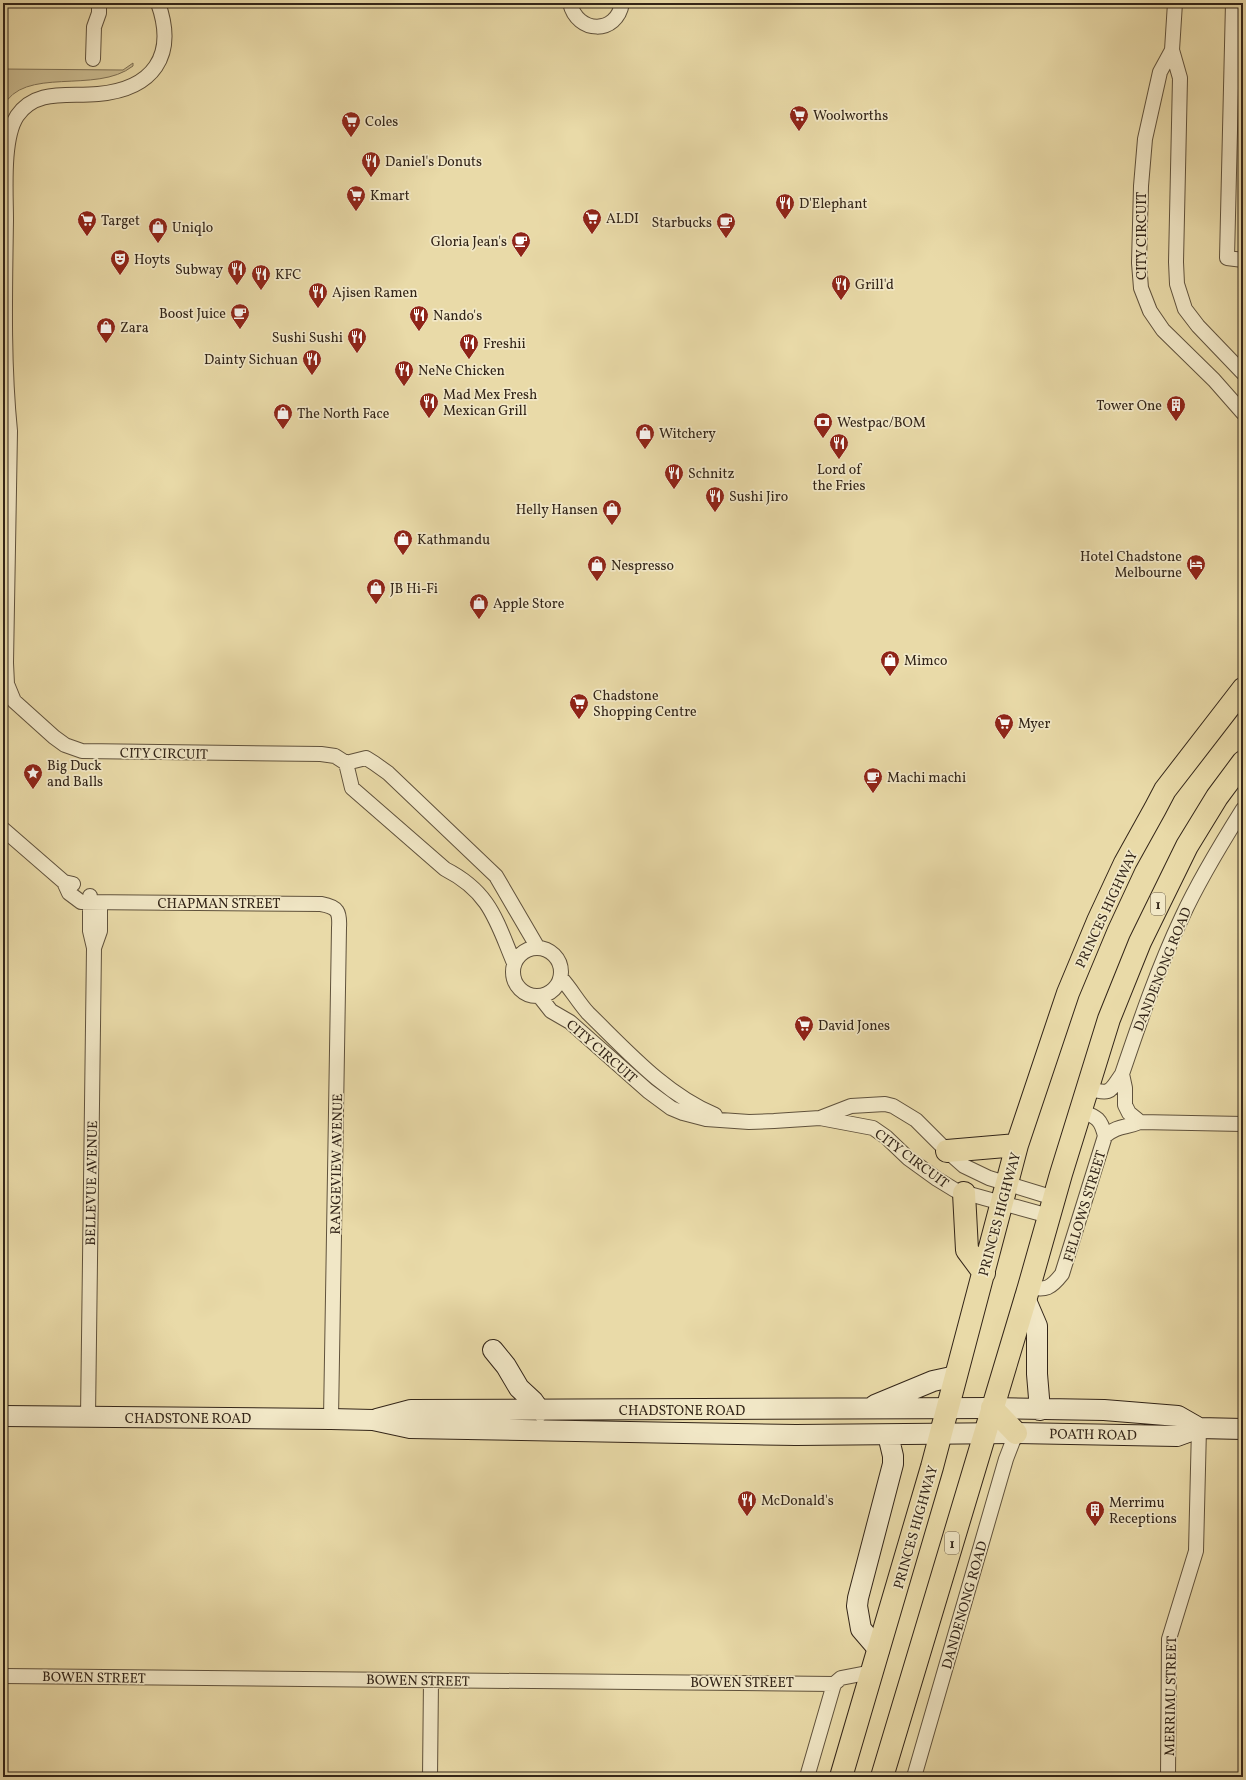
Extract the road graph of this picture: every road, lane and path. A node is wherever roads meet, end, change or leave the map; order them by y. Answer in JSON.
{"nodes":[{"id":1,"x":99,"y":3,"type":"edge"},
{"id":2,"x":158,"y":3,"type":"edge"},
{"id":3,"x":570,"y":3,"type":"edge"},
{"id":4,"x":622,"y":3,"type":"edge"},
{"id":5,"x":1175,"y":3,"type":"edge"},
{"id":6,"x":1233,"y":3,"type":"edge"},
{"id":7,"x":1172,"y":50,"type":"junction"},
{"id":8,"x":93,"y":59,"type":"dead end"},
{"id":9,"x":1243,"y":260,"type":"edge"},
{"id":10,"x":1243,"y":373,"type":"edge"},
{"id":11,"x":1243,"y":413,"type":"edge"},
{"id":12,"x":1243,"y":689,"type":"edge"},
{"id":13,"x":1243,"y":762,"type":"edge"},
{"id":14,"x":346,"y":764,"type":"junction"},
{"id":15,"x":1243,"y":809,"type":"edge"},
{"id":16,"x":3,"y":829,"type":"edge"},
{"id":17,"x":93,"y":901,"type":"junction"},
{"id":18,"x":337,"y":910,"type":"joint"},
{"id":19,"x":538,"y":948,"type":"junction"},
{"id":20,"x":514,"y":963,"type":"junction"},
{"id":21,"x":561,"y":978,"type":"junction"},
{"id":22,"x":540,"y":997,"type":"junction"},
{"id":23,"x":1122,"y":1074,"type":"junction"},
{"id":24,"x":1088,"y":1088,"type":"junction"},
{"id":25,"x":1081,"y":1111,"type":"junction"},
{"id":26,"x":820,"y":1118,"type":"junction"},
{"id":27,"x":735,"y":1121,"type":"junction"},
{"id":28,"x":1140,"y":1122,"type":"junction"},
{"id":29,"x":1243,"y":1124,"type":"edge"},
{"id":30,"x":1105,"y":1136,"type":"junction"},
{"id":31,"x":1017,"y":1146,"type":"junction"},
{"id":32,"x":947,"y":1152,"type":"junction"},
{"id":33,"x":964,"y":1193,"type":"junction"},
{"id":34,"x":1005,"y":1194,"type":"junction"},
{"id":35,"x":1052,"y":1207,"type":"junction"},
{"id":36,"x":984,"y":1273,"type":"junction"},
{"id":37,"x":1027,"y":1292,"type":"junction"},
{"id":38,"x":493,"y":1350,"type":"dead end"},
{"id":39,"x":956,"y":1376,"type":"junction"},
{"id":40,"x":868,"y":1408,"type":"junction"},
{"id":41,"x":947,"y":1408,"type":"junction"},
{"id":42,"x":992,"y":1408,"type":"junction"},
{"id":43,"x":1040,"y":1410,"type":"junction"},
{"id":44,"x":540,"y":1411,"type":"junction"},
{"id":45,"x":3,"y":1416,"type":"edge"},
{"id":46,"x":88,"y":1417,"type":"junction"},
{"id":47,"x":331,"y":1419,"type":"junction"},
{"id":48,"x":373,"y":1420,"type":"junction"},
{"id":49,"x":1199,"y":1428,"type":"junction"},
{"id":50,"x":1243,"y":1429,"type":"edge"},
{"id":51,"x":984,"y":1433,"type":"junction"},
{"id":52,"x":1016,"y":1433,"type":"junction"},
{"id":53,"x":941,"y":1434,"type":"junction"},
{"id":54,"x":888,"y":1435,"type":"junction"},
{"id":55,"x":879,"y":1650,"type":"junction"},
{"id":56,"x":872,"y":1672,"type":"junction"},
{"id":57,"x":3,"y":1676,"type":"edge"},
{"id":58,"x":432,"y":1680,"type":"junction"},
{"id":59,"x":834,"y":1684,"type":"junction"},
{"id":60,"x":430,"y":1777,"type":"edge"},
{"id":61,"x":807,"y":1777,"type":"edge"},
{"id":62,"x":841,"y":1777,"type":"edge"},
{"id":63,"x":882,"y":1777,"type":"edge"},
{"id":64,"x":914,"y":1777,"type":"edge"},
{"id":65,"x":1168,"y":1777,"type":"edge"}],
"edges":[{"from":1,"to":8,"type":"street"},
{"from":2,"to":14,"type":"street","name":"CITY CIRCUIT"},
{"from":3,"to":4,"type":"street"},
{"from":5,"to":7,"type":"street","name":"CITY CIRCUIT"},
{"from":6,"to":9,"type":"street"},
{"from":7,"to":10,"type":"street","name":"CITY CIRCUIT"},
{"from":7,"to":11,"type":"street","name":"CITY CIRCUIT"},
{"from":12,"to":31,"type":"highway","name":"PRINCES HIGHWAY"},
{"from":13,"to":24,"type":"highway","number":"1"},
{"from":14,"to":19,"type":"street"},
{"from":14,"to":20,"type":"street"},
{"from":15,"to":23,"type":"street","name":"DANDENONG ROAD"},
{"from":16,"to":17,"type":"street","name":"CHAPMAN STREET"},
{"from":17,"to":18,"type":"street","name":"CHAPMAN STREET"},
{"from":17,"to":46,"type":"street","name":"BELLEVUE AVENUE"},
{"from":18,"to":47,"type":"street","name":"RANGEVIEW AVENUE"},
{"from":19,"to":20,"type":"street"},
{"from":19,"to":21,"type":"street"},
{"from":20,"to":22,"type":"street"},
{"from":21,"to":22,"type":"street"},
{"from":21,"to":27,"type":"street","name":"CITY CIRCUIT"},
{"from":22,"to":27,"type":"street","name":"CITY CIRCUIT"},
{"from":23,"to":24,"type":"street","name":"DANDENONG ROAD"},
{"from":23,"to":28,"type":"street"},
{"from":24,"to":25,"type":"highway","number":"1"},
{"from":25,"to":30,"type":"street"},
{"from":25,"to":35,"type":"highway","number":"1"},
{"from":26,"to":27,"type":"street","name":"CITY CIRCUIT"},
{"from":26,"to":32,"type":"street","name":"CITY CIRCUIT"},
{"from":26,"to":33,"type":"street","name":"CITY CIRCUIT"},
{"from":28,"to":29,"type":"street","name":"FELLOWS STREET"},
{"from":28,"to":30,"type":"street","name":"FELLOWS STREET"},
{"from":30,"to":37,"type":"street","name":"FELLOWS STREET"},
{"from":31,"to":32,"type":"highway"},
{"from":31,"to":34,"type":"highway","name":"PRINCES HIGHWAY"},
{"from":32,"to":34,"type":"street","name":"CITY CIRCUIT"},
{"from":33,"to":34,"type":"street","name":"CITY CIRCUIT"},
{"from":33,"to":36,"type":"highway"},
{"from":34,"to":35,"type":"street","name":"CITY CIRCUIT"},
{"from":34,"to":35,"type":"street","name":"CITY CIRCUIT"},
{"from":34,"to":36,"type":"highway","name":"PRINCES HIGHWAY"},
{"from":35,"to":37,"type":"highway","number":"1"},
{"from":36,"to":39,"type":"highway","name":"PRINCES HIGHWAY"},
{"from":37,"to":42,"type":"highway","number":"1"},
{"from":37,"to":43,"type":"street"},
{"from":38,"to":44,"type":"street"},
{"from":39,"to":40,"type":"street"},
{"from":39,"to":41,"type":"highway","name":"PRINCES HIGHWAY"},
{"from":40,"to":41,"type":"street","name":"CHADSTONE ROAD"},
{"from":40,"to":44,"type":"street","name":"CHADSTONE ROAD"},
{"from":41,"to":42,"type":"street","name":"CHADSTONE ROAD"},
{"from":41,"to":53,"type":"highway","name":"PRINCES HIGHWAY"},
{"from":42,"to":43,"type":"street","name":"POATH ROAD"},
{"from":42,"to":51,"type":"highway","number":"1"},
{"from":42,"to":52,"type":"highway"},
{"from":43,"to":49,"type":"street","name":"POATH ROAD"},
{"from":44,"to":48,"type":"street","name":"CHADSTONE ROAD"},
{"from":45,"to":46,"type":"street","name":"CHADSTONE ROAD"},
{"from":46,"to":47,"type":"street","name":"CHADSTONE ROAD"},
{"from":47,"to":48,"type":"street","name":"CHADSTONE ROAD"},
{"from":48,"to":54,"type":"street","name":"CHADSTONE ROAD"},
{"from":49,"to":50,"type":"street","name":"POATH ROAD"},
{"from":49,"to":52,"type":"street","name":"POATH ROAD"},
{"from":49,"to":65,"type":"street","name":"MERRIMU STREET"},
{"from":51,"to":52,"type":"street","name":"POATH ROAD"},
{"from":51,"to":53,"type":"street","name":"CHADSTONE ROAD"},
{"from":51,"to":63,"type":"highway","number":"1"},
{"from":52,"to":64,"type":"street","name":"DANDENONG ROAD"},
{"from":53,"to":54,"type":"street","name":"CHADSTONE ROAD"},
{"from":53,"to":55,"type":"highway","name":"PRINCES HIGHWAY"},
{"from":54,"to":55,"type":"street"},
{"from":55,"to":56,"type":"highway","name":"PRINCES HIGHWAY"},
{"from":56,"to":59,"type":"street"},
{"from":56,"to":62,"type":"highway","name":"PRINCES HIGHWAY"},
{"from":57,"to":58,"type":"street","name":"BOWEN STREET"},
{"from":58,"to":59,"type":"street","name":"BOWEN STREET"},
{"from":58,"to":60,"type":"street"},
{"from":59,"to":61,"type":"street"}]}
